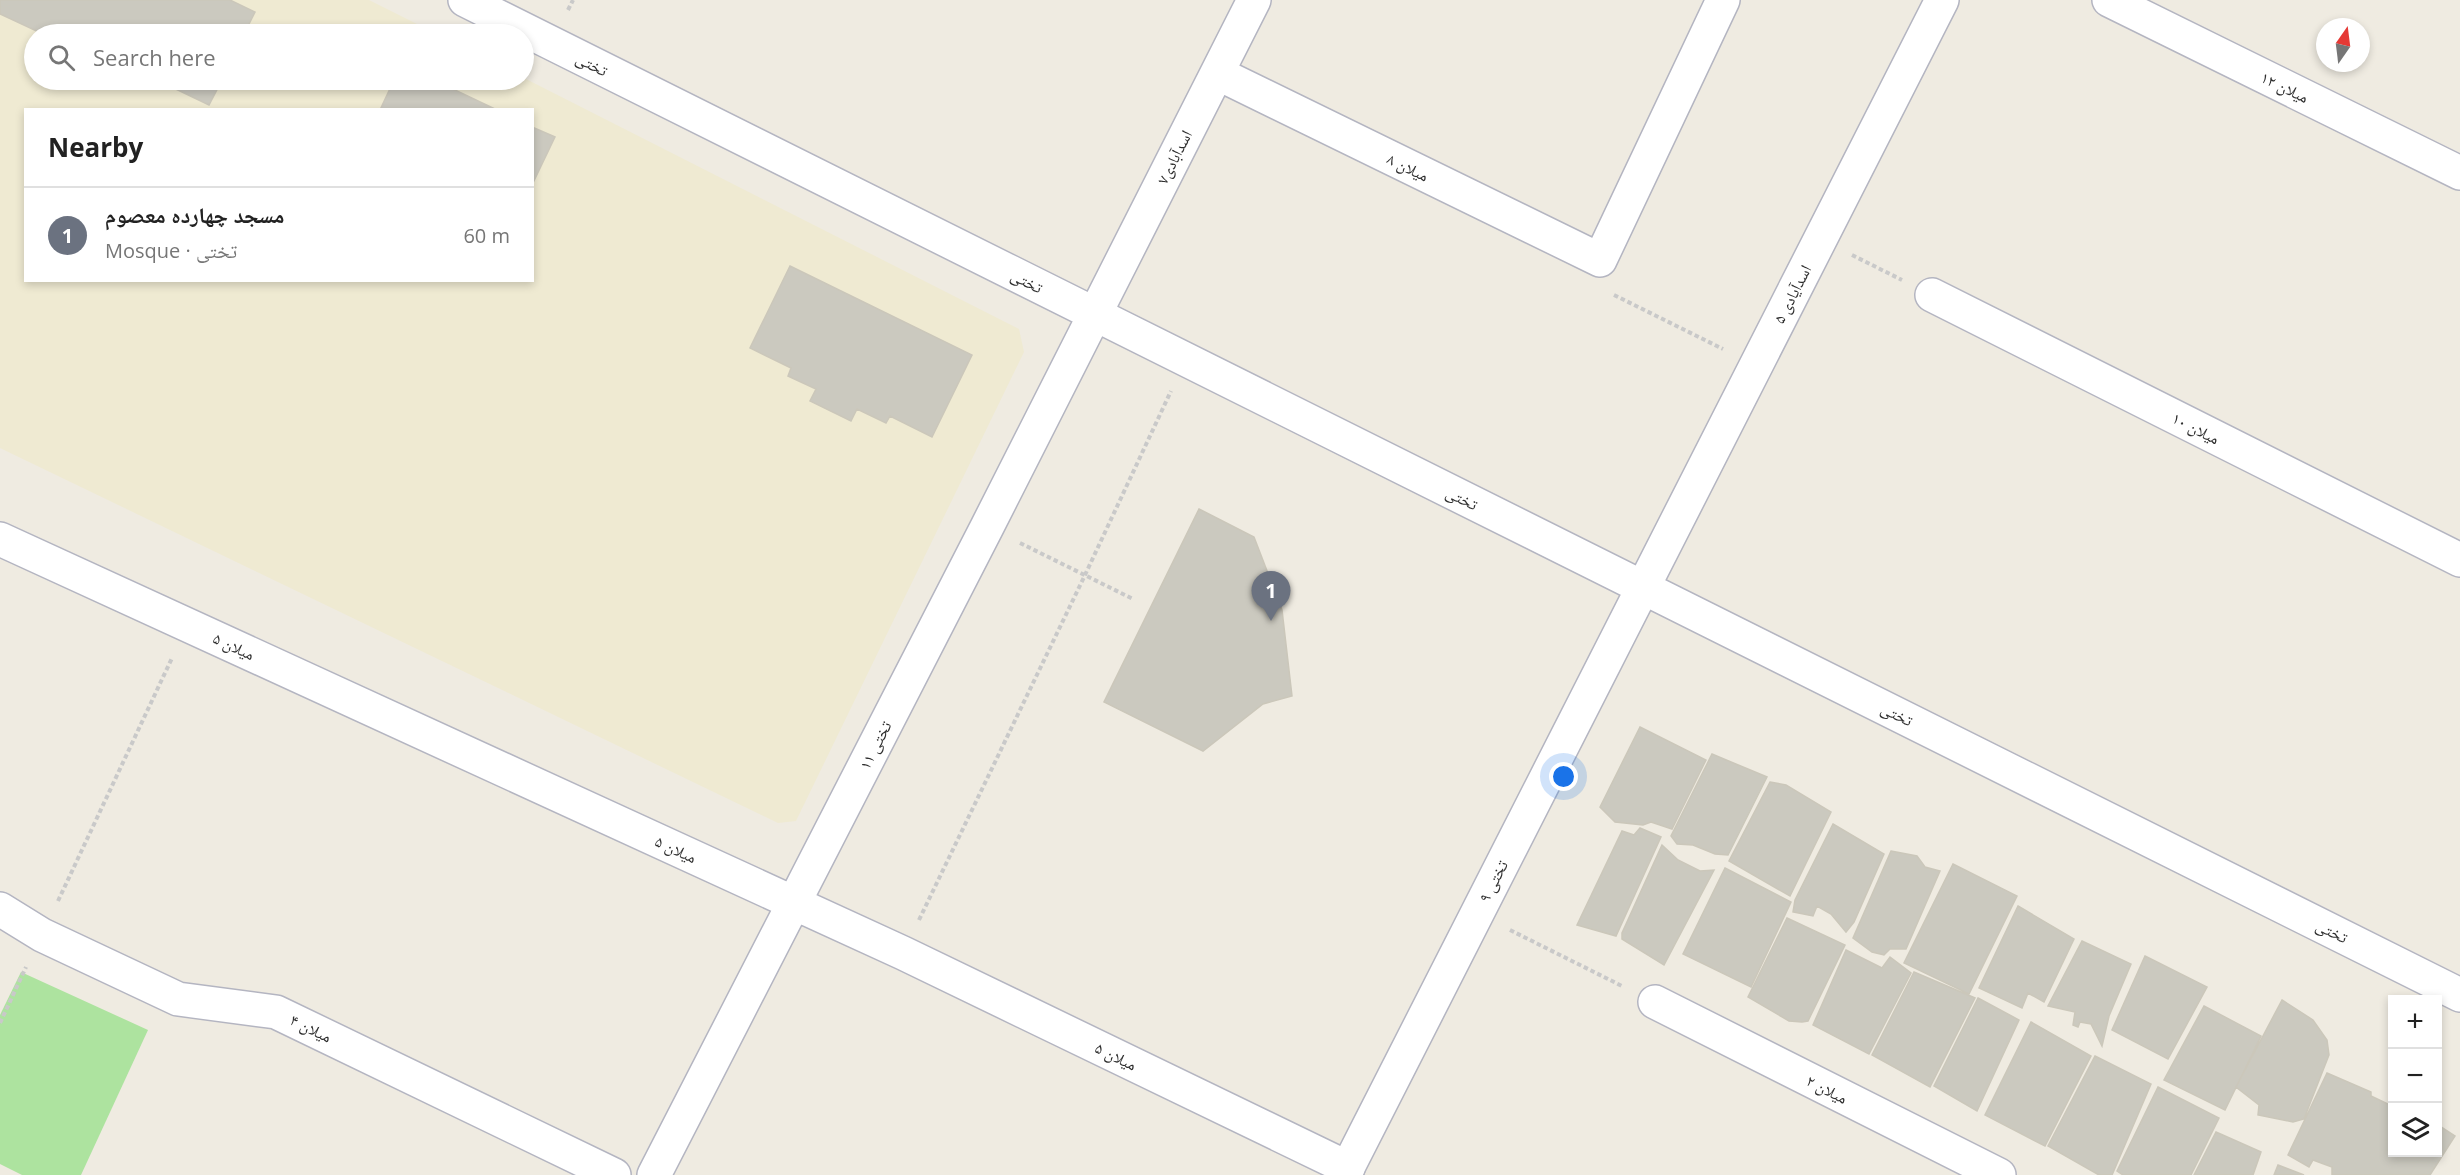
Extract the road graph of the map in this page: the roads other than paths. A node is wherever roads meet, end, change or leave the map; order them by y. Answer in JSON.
{"nodes":[{"id":1,"x":465,"y":0,"type":"edge"},
{"id":2,"x":1254,"y":0,"type":"edge"},
{"id":3,"x":1723,"y":0,"type":"edge"},
{"id":4,"x":1942,"y":0,"type":"edge"},
{"id":5,"x":2109,"y":0,"type":"edge"},
{"id":6,"x":513,"y":24,"type":"edge"},
{"id":7,"x":534,"y":34,"type":"edge"},
{"id":8,"x":1217,"y":73,"type":"junction"},
{"id":9,"x":2460,"y":173,"type":"edge"},
{"id":10,"x":1932,"y":295,"type":"road end"},
{"id":11,"x":1095,"y":314,"type":"junction"},
{"id":12,"x":0,"y":539,"type":"edge"},
{"id":13,"x":2460,"y":560,"type":"edge"},
{"id":14,"x":1642,"y":587,"type":"junction"},
{"id":15,"x":794,"y":903,"type":"junction"},
{"id":16,"x":0,"y":909,"type":"edge"},
{"id":17,"x":2460,"y":995,"type":"edge"},
{"id":18,"x":1655,"y":1002,"type":"road end"},
{"id":19,"x":1346,"y":1171,"type":"edge"},
{"id":20,"x":614,"y":1175,"type":"edge"},
{"id":21,"x":654,"y":1175,"type":"edge"},
{"id":22,"x":1998,"y":1175,"type":"edge"}],
"edges":[{"from":1,"to":6,"type":"street","name":"تختی"},
{"from":2,"to":8,"type":"street","name":"اسدآبادی۷"},
{"from":3,"to":8,"type":"street","name":"میلان ۸"},
{"from":4,"to":14,"type":"street","name":"اسدآیادی ۵"},
{"from":5,"to":9,"type":"street","name":"میلان ۱۲"},
{"from":7,"to":11,"type":"street","name":"تختی"},
{"from":8,"to":11,"type":"street","name":"اسدآبادی۷"},
{"from":10,"to":13,"type":"street","name":"میلان ۱۰"},
{"from":11,"to":14,"type":"street","name":"تختی"},
{"from":11,"to":15,"type":"street","name":"تختی ۱۱"},
{"from":12,"to":15,"type":"street","name":"میلان ۵"},
{"from":14,"to":17,"type":"street","name":"تختی"},
{"from":14,"to":19,"type":"street","name":"تختی ۹"},
{"from":15,"to":19,"type":"street","name":"میلان ۵"},
{"from":15,"to":21,"type":"street","name":"تختی ۱۱"},
{"from":16,"to":20,"type":"street","name":"میلان ۴"},
{"from":18,"to":22,"type":"street","name":"میلان ۲"}]}
